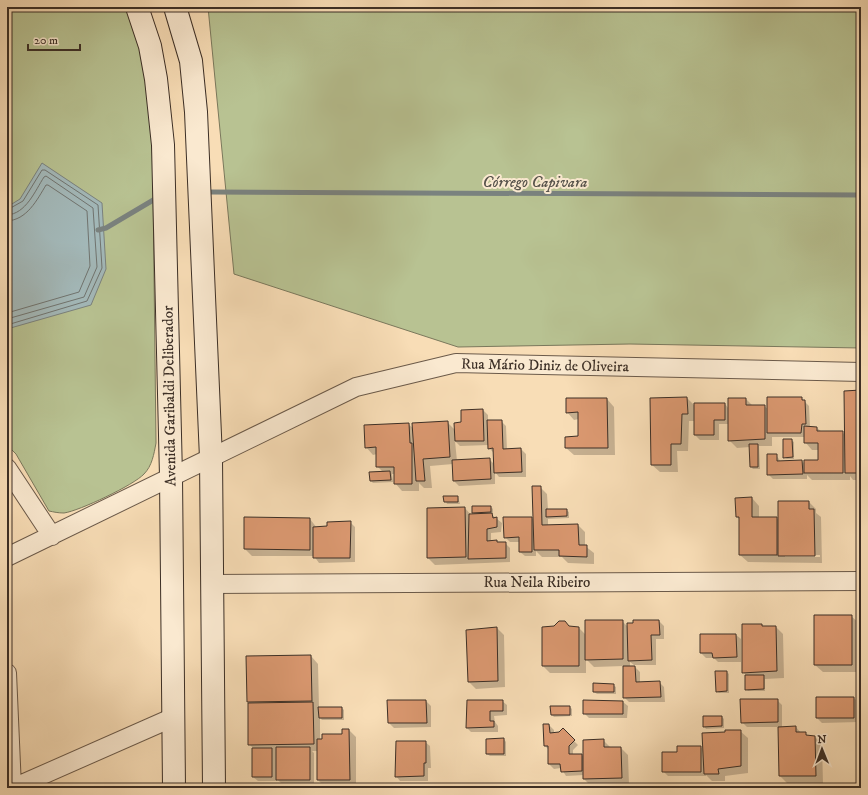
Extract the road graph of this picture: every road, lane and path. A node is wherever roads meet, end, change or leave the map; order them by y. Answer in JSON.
{"nodes":[{"id":1,"x":137,"y":7,"type":"edge"},
{"id":2,"x":175,"y":7,"type":"edge"},
{"id":3,"x":861,"y":372,"type":"edge"},
{"id":4,"x":211,"y":458,"type":"junction"},
{"id":5,"x":7,"y":468,"type":"edge"},
{"id":6,"x":171,"y":476,"type":"junction"},
{"id":7,"x":52,"y":536,"type":"junction"},
{"id":8,"x":7,"y":557,"type":"edge"},
{"id":9,"x":861,"y":581,"type":"edge"},
{"id":10,"x":212,"y":584,"type":"junction"},
{"id":11,"x":7,"y":674,"type":"edge"},
{"id":12,"x":174,"y":717,"type":"junction"},
{"id":13,"x":13,"y":788,"type":"edge"},
{"id":14,"x":174,"y":788,"type":"edge"},
{"id":15,"x":214,"y":788,"type":"edge"}],
"edges":[{"from":1,"to":6,"type":"street","name":"Avenida Garibaldi Deliberador"},
{"from":2,"to":4,"type":"street"},
{"from":3,"to":4,"type":"street","name":"Rua Mário Diniz de Oliveira"},
{"from":4,"to":6,"type":"street","name":"Rua Mário Diniz de Oliveira"},
{"from":4,"to":10,"type":"street"},
{"from":5,"to":7,"type":"street"},
{"from":6,"to":7,"type":"street","name":"Rua Mário Diniz de Oliveira"},
{"from":6,"to":12,"type":"street","name":"Avenida Garibaldi Deliberador"},
{"from":7,"to":8,"type":"street","name":"Rua Mário Diniz de Oliveira"},
{"from":9,"to":10,"type":"street","name":"Rua Neila Ribeiro"},
{"from":10,"to":15,"type":"street"},
{"from":11,"to":13,"type":"street"},
{"from":12,"to":13,"type":"street"},
{"from":12,"to":14,"type":"street","name":"Avenida Garibaldi Deliberador"}]}
